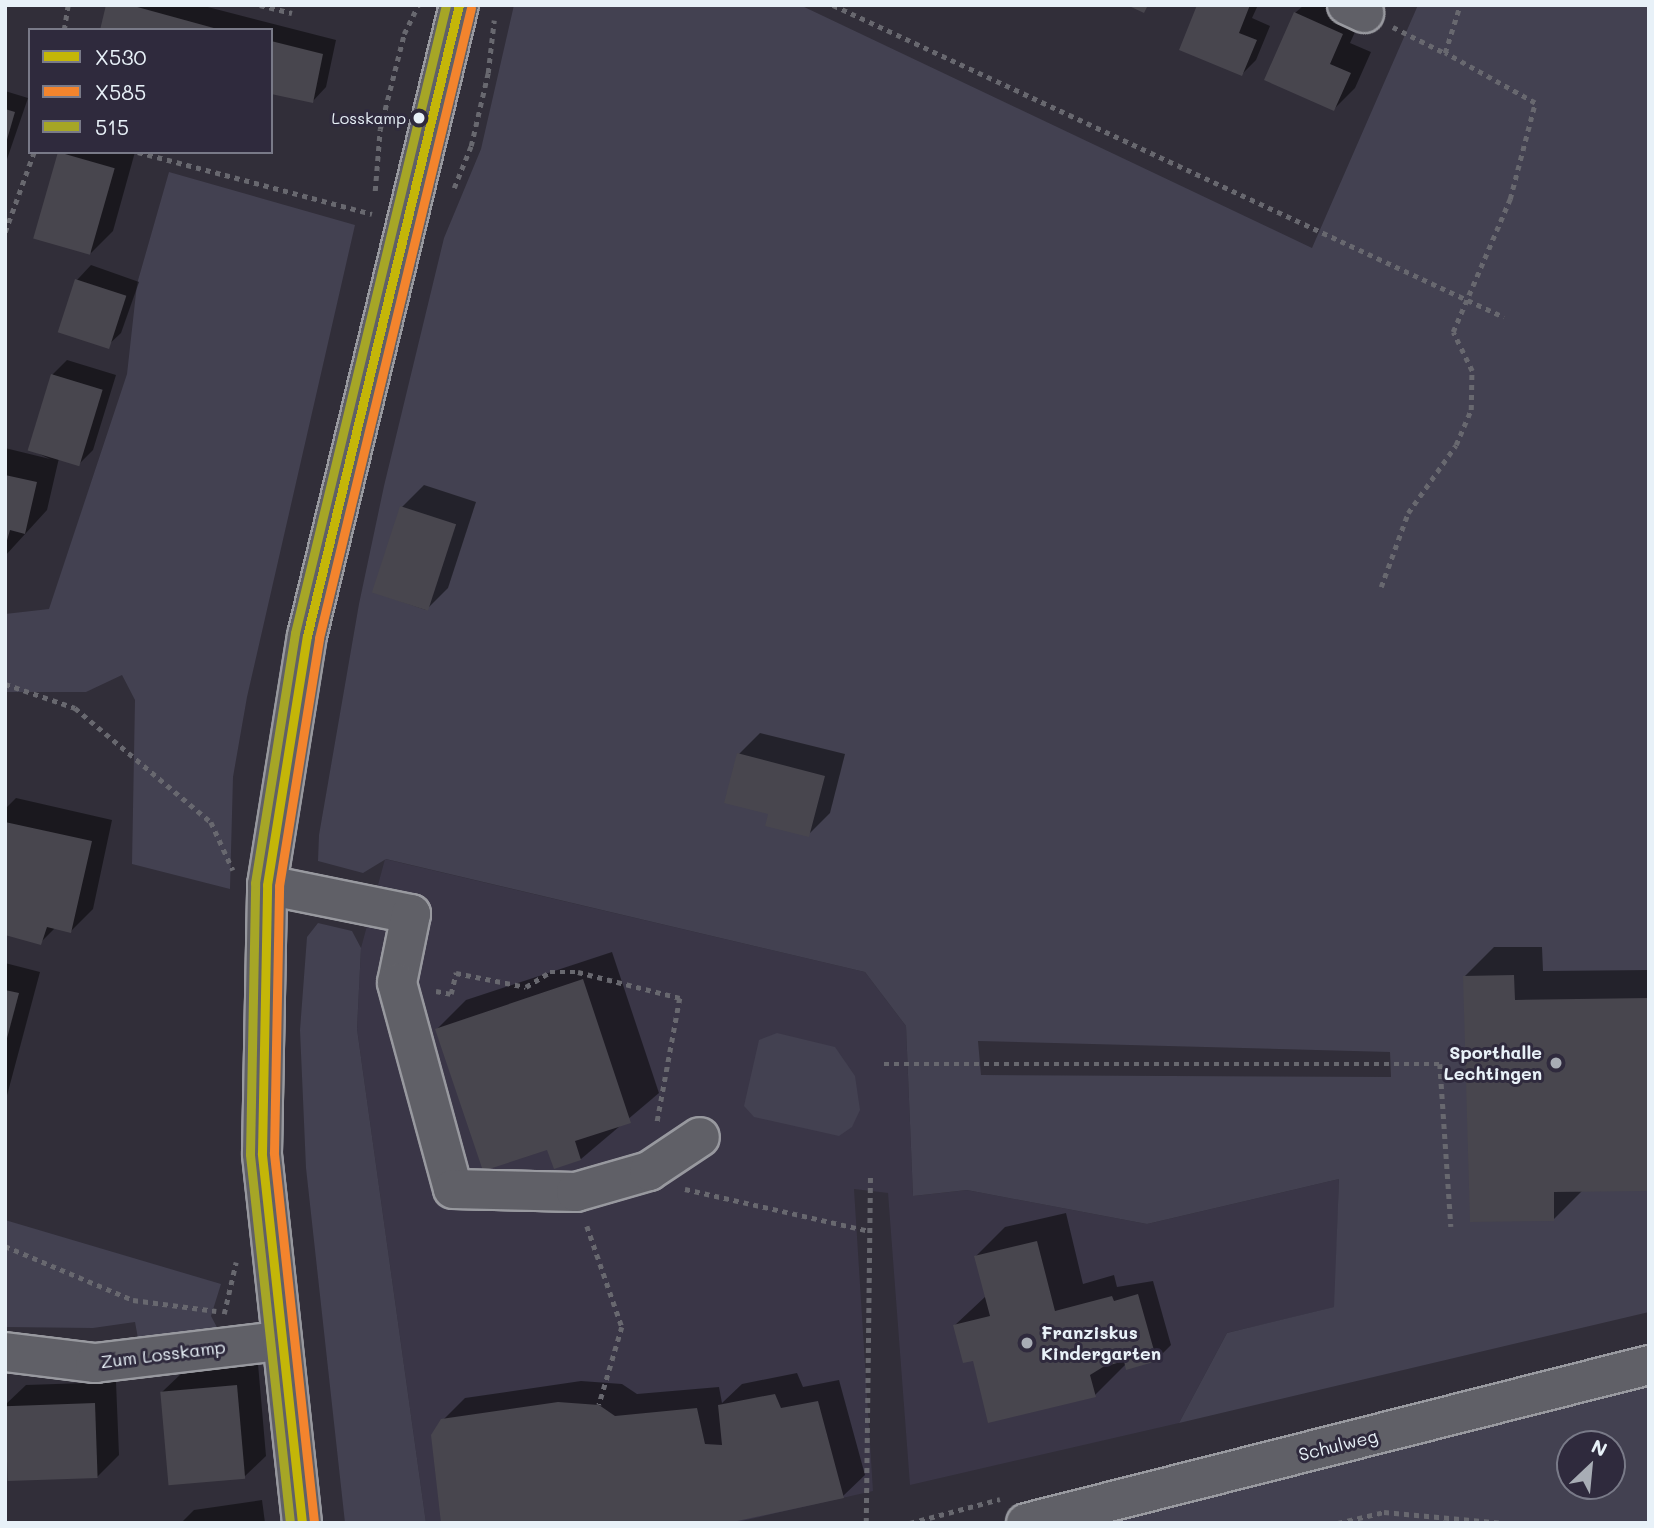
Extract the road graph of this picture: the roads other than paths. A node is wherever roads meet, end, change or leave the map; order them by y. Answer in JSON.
{"nodes":[{"id":1,"x":459,"y":5,"type":"edge"},
{"id":2,"x":253,"y":883,"type":"junction"},
{"id":3,"x":700,"y":1137,"type":"dead end"},
{"id":4,"x":280,"y":1341,"type":"junction"},
{"id":5,"x":5,"y":1352,"type":"edge"},
{"id":6,"x":1649,"y":1365,"type":"edge"},
{"id":7,"x":302,"y":1523,"type":"edge"},
{"id":8,"x":1026,"y":1523,"type":"edge"}],
"edges":[{"from":1,"to":2,"type":"street"},
{"from":2,"to":3,"type":"street"},
{"from":2,"to":4,"type":"street"},
{"from":4,"to":5,"type":"street","name":"Zum Losskamp"},
{"from":4,"to":7,"type":"street"},
{"from":6,"to":8,"type":"street","name":"Schulweg"}]}
